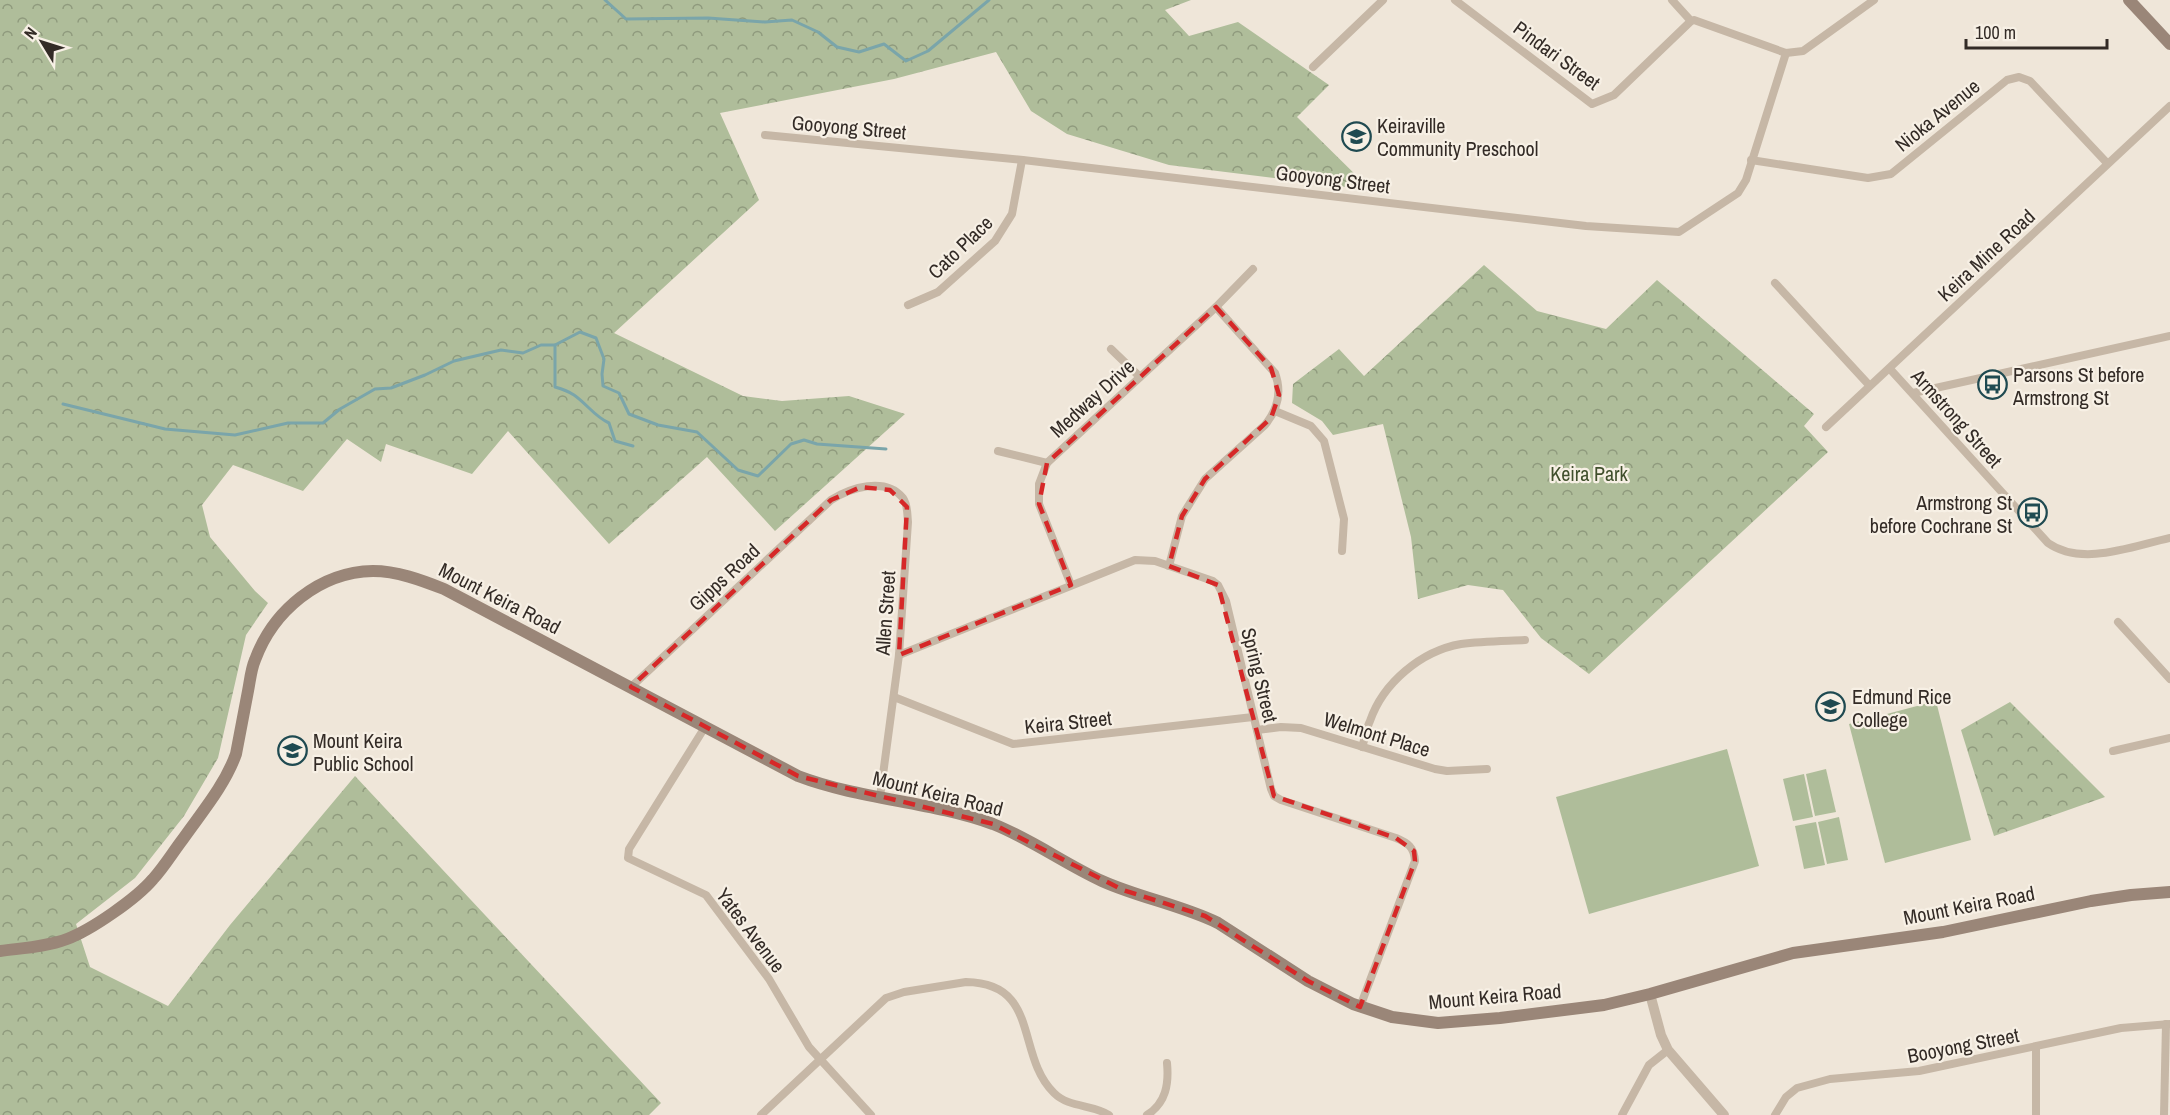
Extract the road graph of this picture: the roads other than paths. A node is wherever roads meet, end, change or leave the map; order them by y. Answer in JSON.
{"nodes":[{"id":1,"x":1383,"y":0,"type":"edge"},
{"id":2,"x":1455,"y":0,"type":"edge"},
{"id":3,"x":1672,"y":0,"type":"edge"},
{"id":4,"x":1874,"y":0,"type":"edge"},
{"id":5,"x":2129,"y":0,"type":"edge"},
{"id":6,"x":1691,"y":21,"type":"junction"},
{"id":7,"x":2170,"y":44,"type":"edge"},
{"id":8,"x":1786,"y":53,"type":"junction"},
{"id":9,"x":1313,"y":67,"type":"dead end"},
{"id":10,"x":2170,"y":106,"type":"edge"},
{"id":11,"x":765,"y":135,"type":"dead end"},
{"id":12,"x":1022,"y":160,"type":"junction"},
{"id":13,"x":1751,"y":160,"type":"junction"},
{"id":14,"x":2107,"y":163,"type":"junction"},
{"id":15,"x":1253,"y":269,"type":"dead end"},
{"id":16,"x":1775,"y":283,"type":"dead end"},
{"id":17,"x":908,"y":305,"type":"dead end"},
{"id":18,"x":1216,"y":307,"type":"junction"},
{"id":19,"x":2170,"y":336,"type":"edge"},
{"id":20,"x":1111,"y":349,"type":"dead end"},
{"id":21,"x":1890,"y":369,"type":"junction"},
{"id":22,"x":1140,"y":377,"type":"junction"},
{"id":23,"x":1869,"y":386,"type":"junction"},
{"id":24,"x":1913,"y":393,"type":"junction"},
{"id":25,"x":1275,"y":411,"type":"junction"},
{"id":26,"x":1826,"y":428,"type":"dead end"},
{"id":27,"x":998,"y":451,"type":"dead end"},
{"id":28,"x":1047,"y":463,"type":"junction"},
{"id":29,"x":841,"y":494,"type":"joint"},
{"id":30,"x":2170,"y":537,"type":"edge"},
{"id":31,"x":1342,"y":551,"type":"dead end"},
{"id":32,"x":1169,"y":566,"type":"junction"},
{"id":33,"x":1071,"y":585,"type":"junction"},
{"id":34,"x":2118,"y":622,"type":"dead end"},
{"id":35,"x":1525,"y":640,"type":"dead end"},
{"id":36,"x":899,"y":655,"type":"junction"},
{"id":37,"x":2170,"y":679,"type":"edge"},
{"id":38,"x":631,"y":687,"type":"junction"},
{"id":39,"x":894,"y":696,"type":"junction"},
{"id":40,"x":1254,"y":717,"type":"junction"},
{"id":41,"x":705,"y":727,"type":"junction"},
{"id":42,"x":1257,"y":730,"type":"junction"},
{"id":43,"x":2170,"y":738,"type":"edge"},
{"id":44,"x":1362,"y":747,"type":"junction"},
{"id":45,"x":2113,"y":751,"type":"dead end"},
{"id":46,"x":1487,"y":769,"type":"dead end"},
{"id":47,"x":880,"y":797,"type":"junction"},
{"id":48,"x":2170,"y":892,"type":"edge"},
{"id":49,"x":0,"y":951,"type":"edge"},
{"id":50,"x":1650,"y":994,"type":"junction"},
{"id":51,"x":1360,"y":1007,"type":"junction"},
{"id":52,"x":2168,"y":1024,"type":"edge"},
{"id":53,"x":2036,"y":1047,"type":"junction"},
{"id":54,"x":1668,"y":1050,"type":"junction"},
{"id":55,"x":820,"y":1060,"type":"junction"},
{"id":56,"x":1167,"y":1063,"type":"dead end"},
{"id":57,"x":761,"y":1115,"type":"edge"},
{"id":58,"x":871,"y":1115,"type":"edge"},
{"id":59,"x":1109,"y":1115,"type":"edge"},
{"id":60,"x":1147,"y":1115,"type":"edge"},
{"id":61,"x":1622,"y":1115,"type":"edge"},
{"id":62,"x":1724,"y":1115,"type":"edge"},
{"id":63,"x":1775,"y":1115,"type":"edge"},
{"id":64,"x":2036,"y":1115,"type":"edge"},
{"id":65,"x":2164,"y":1115,"type":"edge"}],
"edges":[{"from":1,"to":9,"type":"street"},
{"from":2,"to":6,"type":"street","name":"Pindari Street"},
{"from":3,"to":6,"type":"street"},
{"from":4,"to":8,"type":"street"},
{"from":5,"to":7,"type":"main road"},
{"from":6,"to":8,"type":"street"},
{"from":8,"to":13,"type":"street","name":"Gooyong Street"},
{"from":10,"to":14,"type":"street","name":"Keira Mine Road"},
{"from":11,"to":12,"type":"street","name":"Gooyong Street"},
{"from":12,"to":13,"type":"street","name":"Gooyong Street"},
{"from":12,"to":17,"type":"street","name":"Cato Place"},
{"from":13,"to":14,"type":"street","name":"Nioka Avenue"},
{"from":14,"to":21,"type":"street","name":"Keira Mine Road"},
{"from":15,"to":18,"type":"street","name":"Medway Drive"},
{"from":16,"to":23,"type":"street"},
{"from":18,"to":22,"type":"street","name":"Medway Drive"},
{"from":18,"to":25,"type":"street"},
{"from":19,"to":24,"type":"street"},
{"from":20,"to":22,"type":"street"},
{"from":21,"to":23,"type":"street","name":"Keira Mine Road"},
{"from":21,"to":24,"type":"street","name":"Armstrong Street"},
{"from":22,"to":28,"type":"street","name":"Medway Drive"},
{"from":23,"to":26,"type":"street","name":"Keira Mine Road"},
{"from":24,"to":30,"type":"street","name":"Armstrong Street"},
{"from":25,"to":31,"type":"street"},
{"from":25,"to":32,"type":"street"},
{"from":27,"to":28,"type":"street"},
{"from":28,"to":33,"type":"street","name":"Medway Drive"},
{"from":29,"to":36,"type":"street","name":"Allen Street"},
{"from":29,"to":38,"type":"street","name":"Gipps Road"},
{"from":32,"to":33,"type":"street","name":"Spring Street"},
{"from":32,"to":40,"type":"street","name":"Spring Street"},
{"from":33,"to":36,"type":"street","name":"Spring Street"},
{"from":34,"to":37,"type":"street"},
{"from":35,"to":44,"type":"street"},
{"from":36,"to":39,"type":"street","name":"Allen Street"},
{"from":38,"to":41,"type":"main road","name":"Mount Keira Road"},
{"from":38,"to":49,"type":"main road","name":"Mount Keira Road"},
{"from":39,"to":40,"type":"street","name":"Keira Street"},
{"from":39,"to":47,"type":"street","name":"Allen Street"},
{"from":40,"to":42,"type":"street","name":"Spring Street"},
{"from":41,"to":47,"type":"main road","name":"Mount Keira Road"},
{"from":41,"to":55,"type":"street","name":"Yates Avenue"},
{"from":42,"to":44,"type":"street","name":"Welmont Place"},
{"from":42,"to":51,"type":"street","name":"Spring Street"},
{"from":43,"to":45,"type":"street"},
{"from":44,"to":46,"type":"street","name":"Welmont Place"},
{"from":47,"to":51,"type":"main road","name":"Mount Keira Road"},
{"from":48,"to":50,"type":"main road","name":"Mount Keira Road"},
{"from":50,"to":51,"type":"main road","name":"Mount Keira Road"},
{"from":50,"to":54,"type":"street"},
{"from":52,"to":53,"type":"street","name":"Booyong Street"},
{"from":52,"to":65,"type":"street"},
{"from":53,"to":63,"type":"street","name":"Booyong Street"},
{"from":53,"to":64,"type":"street"},
{"from":54,"to":61,"type":"street"},
{"from":54,"to":62,"type":"street"},
{"from":55,"to":57,"type":"street"},
{"from":55,"to":58,"type":"street","name":"Yates Avenue"},
{"from":55,"to":59,"type":"street"},
{"from":56,"to":60,"type":"street"}]}
